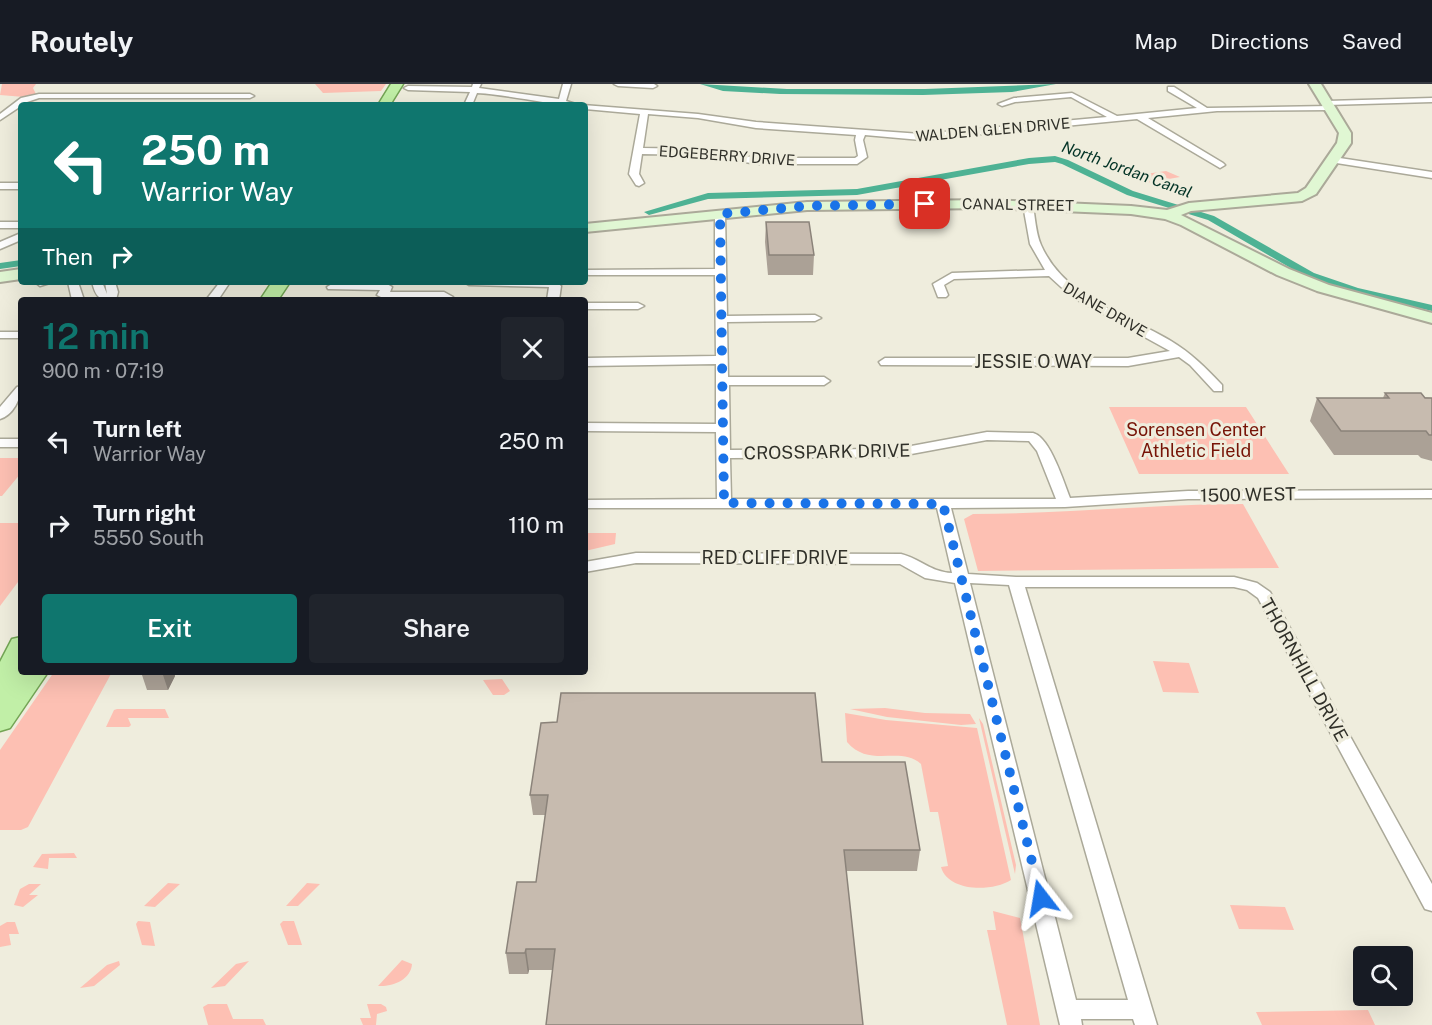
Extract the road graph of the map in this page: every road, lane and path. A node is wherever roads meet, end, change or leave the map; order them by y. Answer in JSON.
{"nodes":[{"id":1,"x":567,"y":84,"type":"edge"},
{"id":2,"x":618,"y":84,"type":"edge"},
{"id":3,"x":1315,"y":84,"type":"edge"},
{"id":4,"x":402,"y":86,"type":"edge"},
{"id":5,"x":653,"y":86,"type":"dead end"},
{"id":6,"x":476,"y":87,"type":"edge"},
{"id":7,"x":1171,"y":89,"type":"dead end"},
{"id":8,"x":168,"y":96,"type":"junction"},
{"id":9,"x":1432,"y":100,"type":"edge"},
{"id":10,"x":22,"y":102,"type":"edge"},
{"id":11,"x":162,"y":102,"type":"edge"},
{"id":12,"x":244,"y":102,"type":"edge"},
{"id":13,"x":387,"y":102,"type":"edge"},
{"id":14,"x":399,"y":102,"type":"edge"},
{"id":15,"x":469,"y":102,"type":"edge"},
{"id":16,"x":556,"y":102,"type":"edge"},
{"id":17,"x":561,"y":102,"type":"edge"},
{"id":18,"x":1002,"y":104,"type":"dead end"},
{"id":19,"x":18,"y":105,"type":"edge"},
{"id":20,"x":1328,"y":105,"type":"junction"},
{"id":21,"x":588,"y":107,"type":"edge"},
{"id":22,"x":0,"y":109,"type":"edge"},
{"id":23,"x":13,"y":109,"type":"junction"},
{"id":24,"x":1205,"y":110,"type":"junction"},
{"id":25,"x":644,"y":113,"type":"junction"},
{"id":26,"x":1140,"y":117,"type":"junction"},
{"id":27,"x":0,"y":118,"type":"edge"},
{"id":28,"x":1117,"y":119,"type":"junction"},
{"id":29,"x":861,"y":134,"type":"junction"},
{"id":30,"x":637,"y":151,"type":"junction"},
{"id":31,"x":1333,"y":160,"type":"junction"},
{"id":32,"x":1220,"y":165,"type":"dead end"},
{"id":33,"x":1432,"y":175,"type":"edge"},
{"id":34,"x":639,"y":183,"type":"dead end"},
{"id":35,"x":0,"y":186,"type":"edge"},
{"id":36,"x":18,"y":186,"type":"edge"},
{"id":37,"x":1028,"y":205,"type":"junction"},
{"id":38,"x":1178,"y":211,"type":"junction"},
{"id":39,"x":720,"y":214,"type":"junction"},
{"id":40,"x":0,"y":225,"type":"edge"},
{"id":41,"x":18,"y":225,"type":"edge"},
{"id":42,"x":588,"y":228,"type":"edge"},
{"id":43,"x":18,"y":237,"type":"edge"},
{"id":44,"x":0,"y":246,"type":"edge"},
{"id":45,"x":589,"y":272,"type":"dead end"},
{"id":46,"x":721,"y":272,"type":"junction"},
{"id":47,"x":1051,"y":273,"type":"junction"},
{"id":48,"x":18,"y":274,"type":"edge"},
{"id":49,"x":0,"y":277,"type":"edge"},
{"id":50,"x":409,"y":285,"type":"edge"},
{"id":51,"x":332,"y":287,"type":"dead end"},
{"id":52,"x":383,"y":295,"type":"junction"},
{"id":53,"x":404,"y":295,"type":"junction"},
{"id":54,"x":942,"y":295,"type":"dead end"},
{"id":55,"x":369,"y":297,"type":"edge"},
{"id":56,"x":447,"y":297,"type":"edge"},
{"id":57,"x":588,"y":306,"type":"edge"},
{"id":58,"x":638,"y":306,"type":"dead end"},
{"id":59,"x":815,"y":318,"type":"dead end"},
{"id":60,"x":1432,"y":318,"type":"edge"},
{"id":61,"x":722,"y":319,"type":"junction"},
{"id":62,"x":0,"y":335,"type":"edge"},
{"id":63,"x":18,"y":335,"type":"edge"},
{"id":64,"x":1181,"y":353,"type":"junction"},
{"id":65,"x":723,"y":360,"type":"junction"},
{"id":66,"x":588,"y":362,"type":"edge"},
{"id":67,"x":885,"y":362,"type":"dead end"},
{"id":68,"x":723,"y":381,"type":"junction"},
{"id":69,"x":824,"y":381,"type":"dead end"},
{"id":70,"x":1218,"y":388,"type":"dead end"},
{"id":71,"x":18,"y":394,"type":"edge"},
{"id":72,"x":0,"y":415,"type":"edge"},
{"id":73,"x":588,"y":427,"type":"edge"},
{"id":74,"x":723,"y":428,"type":"junction"},
{"id":75,"x":0,"y":443,"type":"edge"},
{"id":76,"x":18,"y":443,"type":"edge"},
{"id":77,"x":724,"y":454,"type":"junction"},
{"id":78,"x":1432,"y":494,"type":"edge"},
{"id":79,"x":724,"y":503,"type":"junction"},
{"id":80,"x":588,"y":504,"type":"edge"},
{"id":81,"x":943,"y":504,"type":"junction"},
{"id":82,"x":1065,"y":504,"type":"junction"},
{"id":83,"x":588,"y":566,"type":"edge"},
{"id":84,"x":961,"y":578,"type":"junction"},
{"id":85,"x":1016,"y":582,"type":"junction"},
{"id":86,"x":18,"y":640,"type":"edge"},
{"id":87,"x":18,"y":652,"type":"edge"},
{"id":88,"x":0,"y":665,"type":"edge"},
{"id":89,"x":32,"y":675,"type":"edge"},
{"id":90,"x":0,"y":691,"type":"edge"},
{"id":91,"x":0,"y":721,"type":"edge"},
{"id":92,"x":1432,"y":903,"type":"edge"},
{"id":93,"x":1144,"y":1017,"type":"edge"},
{"id":94,"x":1072,"y":1020,"type":"edge"}],
"edges":[{"from":1,"to":17,"type":"street"},
{"from":2,"to":5,"type":"street"},
{"from":3,"to":20,"type":"street"},
{"from":4,"to":6,"type":"street"},
{"from":4,"to":13,"type":"main road"},
{"from":4,"to":14,"type":"main road"},
{"from":6,"to":15,"type":"street"},
{"from":6,"to":16,"type":"street"},
{"from":7,"to":24,"type":"street"},
{"from":8,"to":10,"type":"street"},
{"from":8,"to":11,"type":"street"},
{"from":8,"to":12,"type":"street"},
{"from":9,"to":20,"type":"street","name":"WALDEN GLEN DRIVE"},
{"from":18,"to":28,"type":"street"},
{"from":19,"to":23,"type":"street"},
{"from":20,"to":24,"type":"street","name":"WALDEN GLEN DRIVE"},
{"from":20,"to":31,"type":"street"},
{"from":21,"to":25,"type":"street","name":"WALDEN GLEN DRIVE"},
{"from":22,"to":23,"type":"street"},
{"from":23,"to":27,"type":"street"},
{"from":24,"to":26,"type":"street","name":"WALDEN GLEN DRIVE"},
{"from":25,"to":29,"type":"street","name":"WALDEN GLEN DRIVE"},
{"from":25,"to":30,"type":"street"},
{"from":26,"to":28,"type":"street","name":"WALDEN GLEN DRIVE"},
{"from":26,"to":32,"type":"street"},
{"from":28,"to":29,"type":"street","name":"WALDEN GLEN DRIVE"},
{"from":29,"to":30,"type":"street","name":"EDGEBERRY DRIVE"},
{"from":30,"to":34,"type":"street"},
{"from":31,"to":33,"type":"street"},
{"from":31,"to":38,"type":"street"},
{"from":35,"to":36,"type":"street"},
{"from":37,"to":38,"type":"street","name":"CANAL STREET"},
{"from":37,"to":39,"type":"street","name":"CANAL STREET"},
{"from":37,"to":47,"type":"street","name":"DIANE DRIVE"},
{"from":38,"to":60,"type":"street","name":"CANAL STREET"},
{"from":39,"to":42,"type":"street","name":"CANAL STREET"},
{"from":39,"to":46,"type":"street"},
{"from":40,"to":41,"type":"street"},
{"from":43,"to":44,"type":"street"},
{"from":45,"to":46,"type":"street"},
{"from":46,"to":61,"type":"street"},
{"from":47,"to":54,"type":"street"},
{"from":47,"to":64,"type":"street","name":"DIANE DRIVE"},
{"from":48,"to":49,"type":"street"},
{"from":50,"to":53,"type":"street"},
{"from":51,"to":52,"type":"street"},
{"from":52,"to":53,"type":"street"},
{"from":52,"to":55,"type":"street"},
{"from":53,"to":56,"type":"street"},
{"from":57,"to":58,"type":"street"},
{"from":59,"to":61,"type":"street"},
{"from":61,"to":65,"type":"street"},
{"from":62,"to":63,"type":"street"},
{"from":64,"to":67,"type":"street","name":"JESSIE O WAY"},
{"from":64,"to":70,"type":"street","name":"DIANE DRIVE"},
{"from":65,"to":66,"type":"street"},
{"from":65,"to":68,"type":"street"},
{"from":68,"to":69,"type":"street"},
{"from":68,"to":74,"type":"street"},
{"from":71,"to":72,"type":"street"},
{"from":73,"to":74,"type":"street"},
{"from":74,"to":77,"type":"street"},
{"from":75,"to":76,"type":"street"},
{"from":77,"to":79,"type":"street"},
{"from":77,"to":82,"type":"street","name":"CROSSPARK DRIVE"},
{"from":78,"to":82,"type":"street","name":"1500 WEST"},
{"from":79,"to":80,"type":"street","name":"1500 WEST"},
{"from":79,"to":81,"type":"street","name":"1500 WEST"},
{"from":81,"to":82,"type":"street","name":"1500 WEST"},
{"from":81,"to":84,"type":"street"},
{"from":83,"to":84,"type":"street","name":"RED CLIFF DRIVE"},
{"from":84,"to":85,"type":"street","name":"THORNHILL DRIVE"},
{"from":84,"to":94,"type":"street"},
{"from":85,"to":92,"type":"street","name":"THORNHILL DRIVE"},
{"from":85,"to":93,"type":"street"},
{"from":86,"to":88,"type":"main road"},
{"from":87,"to":90,"type":"main road"},
{"from":89,"to":91,"type":"main road"},
{"from":93,"to":94,"type":"street"}]}
